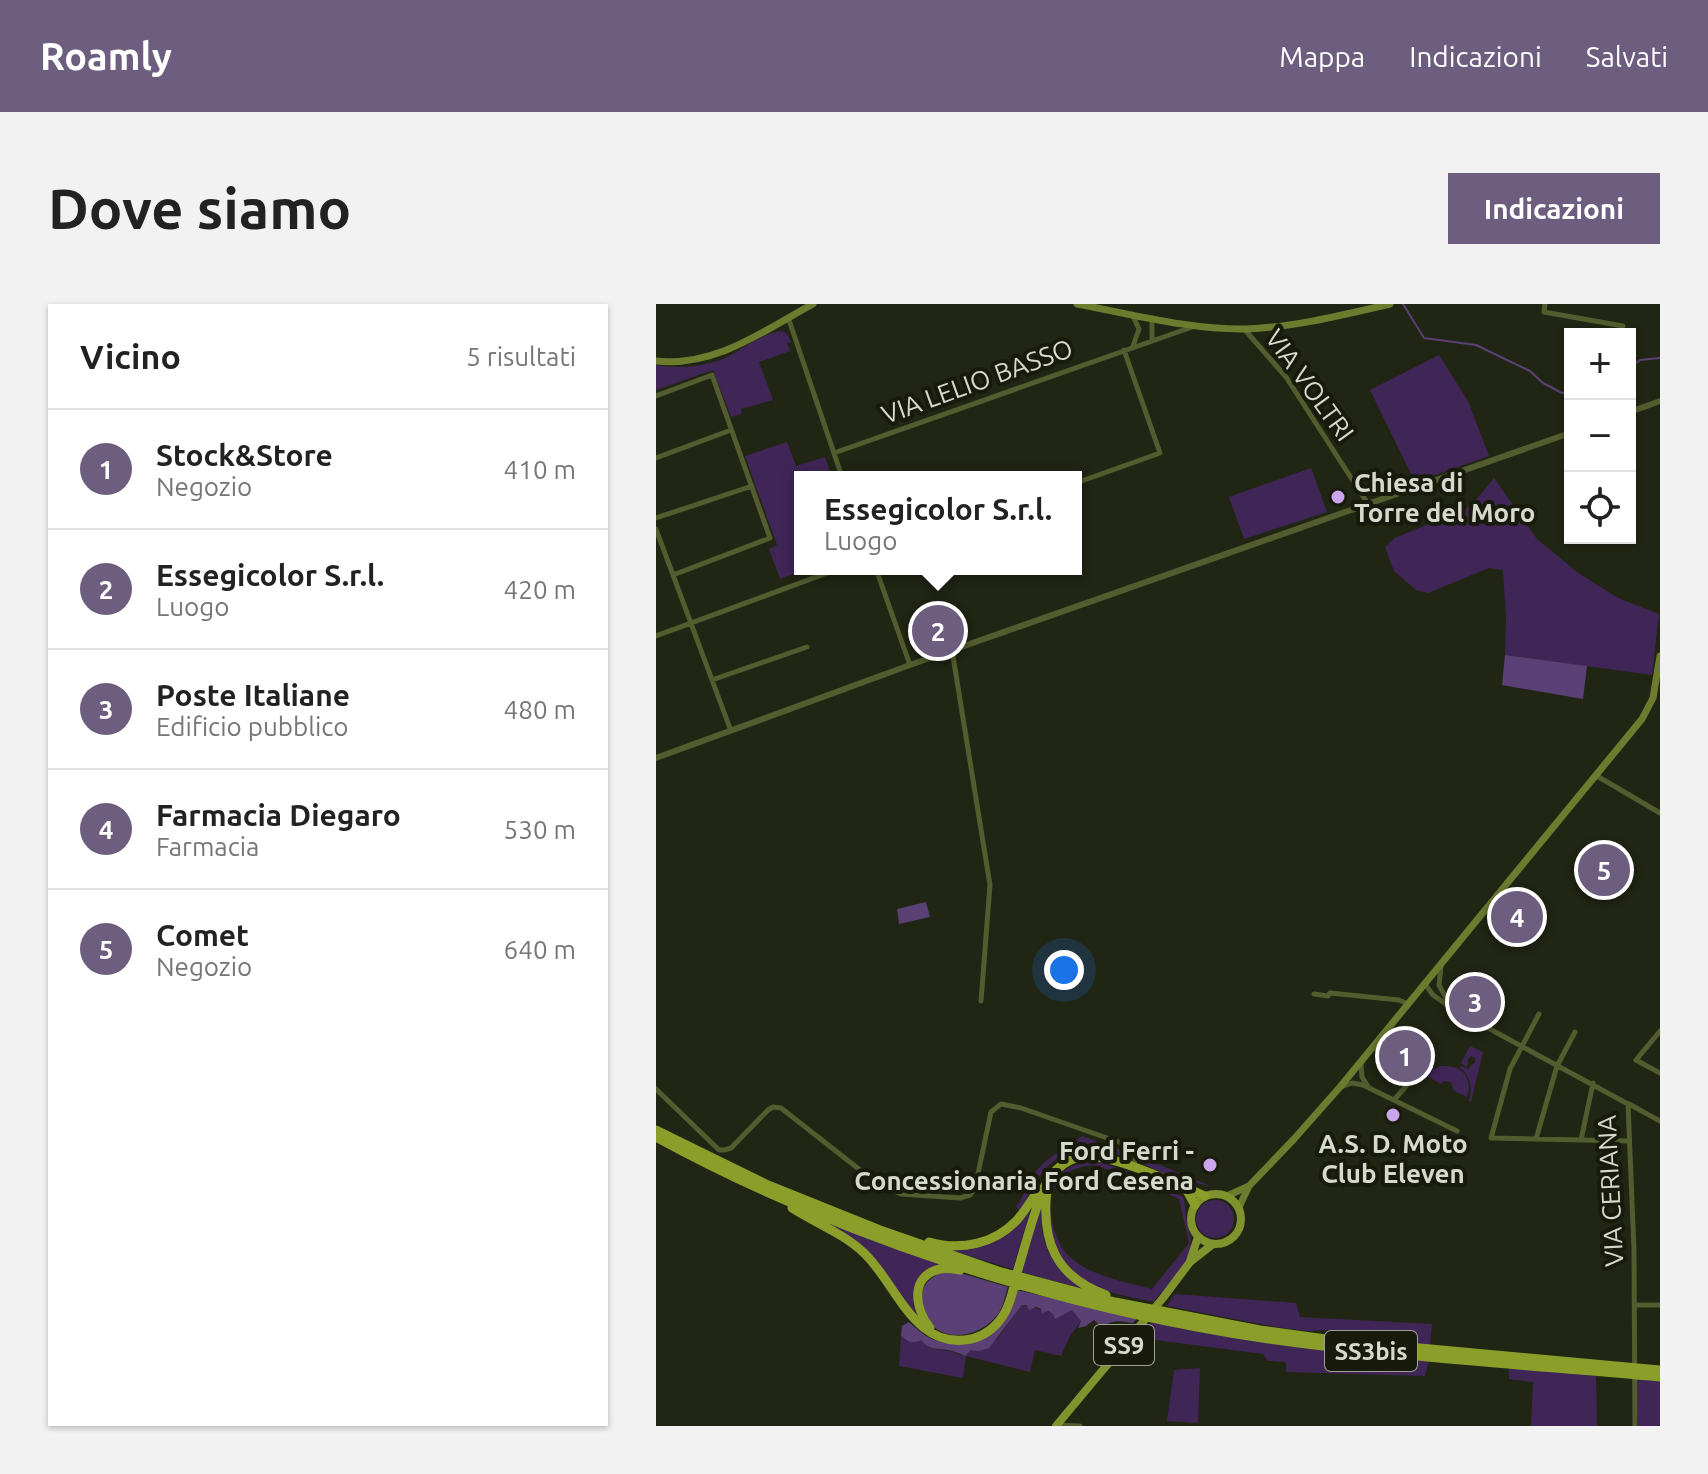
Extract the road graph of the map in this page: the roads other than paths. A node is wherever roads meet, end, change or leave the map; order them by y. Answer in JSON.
{"nodes":[{"id":1,"x":813,"y":304,"type":"edge"},
{"id":2,"x":1077,"y":304,"type":"edge"},
{"id":3,"x":1390,"y":304,"type":"edge"},
{"id":4,"x":1545,"y":304,"type":"edge"},
{"id":5,"x":1132,"y":314,"type":"junction"},
{"id":6,"x":788,"y":317,"type":"junction"},
{"id":7,"x":1152,"y":317,"type":"junction"},
{"id":8,"x":1196,"y":326,"type":"junction"},
{"id":9,"x":1623,"y":326,"type":"dead end"},
{"id":10,"x":1139,"y":329,"type":"junction"},
{"id":11,"x":1245,"y":329,"type":"junction"},
{"id":12,"x":1152,"y":341,"type":"junction"},
{"id":13,"x":1133,"y":347,"type":"junction"},
{"id":14,"x":1124,"y":350,"type":"junction"},
{"id":15,"x":656,"y":361,"type":"edge"},
{"id":16,"x":656,"y":396,"type":"edge"},
{"id":17,"x":1660,"y":401,"type":"edge"},
{"id":18,"x":1636,"y":410,"type":"edge"},
{"id":19,"x":731,"y":430,"type":"junction"},
{"id":20,"x":1564,"y":435,"type":"edge"},
{"id":21,"x":834,"y":453,"type":"junction"},
{"id":22,"x":656,"y":458,"type":"edge"},
{"id":23,"x":840,"y":471,"type":"edge"},
{"id":24,"x":1082,"y":481,"type":"edge"},
{"id":25,"x":752,"y":486,"type":"junction"},
{"id":26,"x":1369,"y":505,"type":"junction"},
{"id":27,"x":656,"y":518,"type":"edge"},
{"id":28,"x":656,"y":529,"type":"edge"},
{"id":29,"x":673,"y":575,"type":"junction"},
{"id":30,"x":822,"y":575,"type":"edge"},
{"id":31,"x":878,"y":575,"type":"edge"},
{"id":32,"x":690,"y":623,"type":"junction"},
{"id":33,"x":656,"y":636,"type":"edge"},
{"id":34,"x":807,"y":647,"type":"dead end"},
{"id":35,"x":952,"y":650,"type":"junction"},
{"id":36,"x":1660,"y":656,"type":"edge"},
{"id":37,"x":910,"y":665,"type":"junction"},
{"id":38,"x":712,"y":680,"type":"junction"},
{"id":39,"x":731,"y":731,"type":"junction"},
{"id":40,"x":656,"y":758,"type":"edge"},
{"id":41,"x":1597,"y":776,"type":"junction"},
{"id":42,"x":1660,"y":813,"type":"edge"},
{"id":43,"x":1442,"y":963,"type":"junction"},
{"id":44,"x":1426,"y":983,"type":"junction"},
{"id":45,"x":1441,"y":988,"type":"junction"},
{"id":46,"x":1314,"y":994,"type":"dead end"},
{"id":47,"x":1416,"y":994,"type":"junction"},
{"id":48,"x":1433,"y":995,"type":"junction"},
{"id":49,"x":981,"y":1001,"type":"dead end"},
{"id":50,"x":1408,"y":1004,"type":"junction"},
{"id":51,"x":1453,"y":1009,"type":"junction"},
{"id":52,"x":1539,"y":1014,"type":"dead end"},
{"id":53,"x":1660,"y":1031,"type":"edge"},
{"id":54,"x":1575,"y":1032,"type":"dead end"},
{"id":55,"x":1396,"y":1035,"type":"dead end"},
{"id":56,"x":1521,"y":1047,"type":"junction"},
{"id":57,"x":1362,"y":1061,"type":"junction"},
{"id":58,"x":1557,"y":1066,"type":"junction"},
{"id":59,"x":1660,"y":1073,"type":"edge"},
{"id":60,"x":1351,"y":1074,"type":"junction"},
{"id":61,"x":1593,"y":1083,"type":"junction"},
{"id":62,"x":1364,"y":1084,"type":"junction"},
{"id":63,"x":1340,"y":1087,"type":"junction"},
{"id":64,"x":656,"y":1089,"type":"edge"},
{"id":65,"x":1394,"y":1100,"type":"junction"},
{"id":66,"x":1628,"y":1104,"type":"junction"},
{"id":67,"x":1660,"y":1121,"type":"edge"},
{"id":68,"x":656,"y":1130,"type":"edge"},
{"id":69,"x":1457,"y":1131,"type":"dead end"},
{"id":70,"x":656,"y":1137,"type":"edge"},
{"id":71,"x":1536,"y":1139,"type":"junction"},
{"id":72,"x":1581,"y":1140,"type":"junction"},
{"id":73,"x":1629,"y":1141,"type":"junction"},
{"id":74,"x":1133,"y":1167,"type":"junction"},
{"id":75,"x":1050,"y":1175,"type":"junction"},
{"id":76,"x":1249,"y":1186,"type":"junction"},
{"id":77,"x":1186,"y":1189,"type":"junction"},
{"id":78,"x":765,"y":1191,"type":"junction"},
{"id":79,"x":1205,"y":1196,"type":"junction"},
{"id":80,"x":1227,"y":1196,"type":"junction"},
{"id":81,"x":1195,"y":1205,"type":"junction"},
{"id":82,"x":1239,"y":1207,"type":"junction"},
{"id":83,"x":880,"y":1230,"type":"junction"},
{"id":84,"x":1198,"y":1237,"type":"junction"},
{"id":85,"x":1213,"y":1244,"type":"junction"},
{"id":86,"x":1190,"y":1262,"type":"junction"},
{"id":87,"x":996,"y":1276,"type":"junction"},
{"id":88,"x":1115,"y":1303,"type":"junction"},
{"id":89,"x":1635,"y":1305,"type":"junction"},
{"id":90,"x":1660,"y":1305,"type":"edge"},
{"id":91,"x":934,"y":1334,"type":"junction"},
{"id":92,"x":1655,"y":1373,"type":"edge"},
{"id":93,"x":1056,"y":1426,"type":"edge"},
{"id":94,"x":1080,"y":1426,"type":"edge"},
{"id":95,"x":1635,"y":1426,"type":"edge"}],
"edges":[{"from":1,"to":6,"type":"main road"},
{"from":2,"to":5,"type":"main road"},
{"from":3,"to":11,"type":"main road"},
{"from":4,"to":9,"type":"street"},
{"from":5,"to":7,"type":"main road"},
{"from":5,"to":10,"type":"street"},
{"from":6,"to":15,"type":"main road"},
{"from":6,"to":21,"type":"street"},
{"from":7,"to":8,"type":"main road"},
{"from":7,"to":10,"type":"street"},
{"from":7,"to":12,"type":"street"},
{"from":8,"to":11,"type":"main road"},
{"from":8,"to":12,"type":"street","name":"VIA LELIO BASSO"},
{"from":10,"to":13,"type":"street"},
{"from":11,"to":26,"type":"street","name":"VIA VOLTRI"},
{"from":12,"to":13,"type":"street","name":"VIA LELIO BASSO"},
{"from":13,"to":14,"type":"street","name":"VIA LELIO BASSO"},
{"from":14,"to":21,"type":"street","name":"VIA LELIO BASSO"},
{"from":14,"to":24,"type":"street"},
{"from":16,"to":19,"type":"street"},
{"from":17,"to":18,"type":"street"},
{"from":19,"to":22,"type":"street"},
{"from":19,"to":25,"type":"street"},
{"from":20,"to":26,"type":"street"},
{"from":21,"to":23,"type":"street"},
{"from":25,"to":27,"type":"street"},
{"from":25,"to":29,"type":"street"},
{"from":26,"to":35,"type":"street"},
{"from":28,"to":29,"type":"street"},
{"from":29,"to":32,"type":"street"},
{"from":30,"to":32,"type":"street"},
{"from":31,"to":37,"type":"street"},
{"from":32,"to":33,"type":"street"},
{"from":32,"to":38,"type":"street"},
{"from":34,"to":38,"type":"street"},
{"from":35,"to":37,"type":"street"},
{"from":35,"to":49,"type":"street"},
{"from":36,"to":41,"type":"main road"},
{"from":37,"to":39,"type":"street"},
{"from":38,"to":39,"type":"street"},
{"from":39,"to":40,"type":"street"},
{"from":41,"to":42,"type":"street"},
{"from":41,"to":43,"type":"main road"},
{"from":43,"to":44,"type":"main road"},
{"from":43,"to":45,"type":"street"},
{"from":44,"to":45,"type":"street"},
{"from":44,"to":47,"type":"main road"},
{"from":44,"to":48,"type":"street","name":"VIA CERIANA"},
{"from":45,"to":51,"type":"street"},
{"from":46,"to":50,"type":"street"},
{"from":47,"to":48,"type":"street"},
{"from":47,"to":50,"type":"main road"},
{"from":48,"to":51,"type":"street","name":"VIA CERIANA"},
{"from":50,"to":57,"type":"main road"},
{"from":51,"to":56,"type":"street","name":"VIA CERIANA"},
{"from":52,"to":56,"type":"street"},
{"from":53,"to":59,"type":"street"},
{"from":54,"to":58,"type":"street"},
{"from":55,"to":65,"type":"street"},
{"from":56,"to":58,"type":"street","name":"VIA CERIANA"},
{"from":56,"to":71,"type":"street"},
{"from":57,"to":60,"type":"main road"},
{"from":57,"to":62,"type":"street"},
{"from":58,"to":61,"type":"street","name":"VIA CERIANA"},
{"from":58,"to":71,"type":"street"},
{"from":60,"to":62,"type":"street"},
{"from":60,"to":63,"type":"main road"},
{"from":61,"to":66,"type":"street","name":"VIA CERIANA"},
{"from":61,"to":72,"type":"street"},
{"from":62,"to":63,"type":"street"},
{"from":62,"to":65,"type":"street"},
{"from":63,"to":76,"type":"main road"},
{"from":64,"to":74,"type":"street"},
{"from":65,"to":69,"type":"street"},
{"from":66,"to":67,"type":"street"},
{"from":66,"to":73,"type":"street","name":"VIA CERIANA"},
{"from":68,"to":83,"type":"highway"},
{"from":70,"to":78,"type":"highway"},
{"from":71,"to":72,"type":"street"},
{"from":72,"to":73,"type":"street"},
{"from":73,"to":89,"type":"street","name":"VIA CERIANA"},
{"from":74,"to":75,"type":"highway"},
{"from":74,"to":77,"type":"highway"},
{"from":75,"to":83,"type":"highway"},
{"from":75,"to":88,"type":"highway"},
{"from":75,"to":91,"type":"highway"},
{"from":76,"to":80,"type":"main road"},
{"from":76,"to":82,"type":"main road"},
{"from":77,"to":79,"type":"highway"},
{"from":77,"to":81,"type":"highway"},
{"from":78,"to":87,"type":"highway"},
{"from":78,"to":91,"type":"highway"},
{"from":79,"to":80,"type":"main road"},
{"from":79,"to":81,"type":"main road"},
{"from":80,"to":82,"type":"main road"},
{"from":81,"to":84,"type":"main road"},
{"from":82,"to":85,"type":"main road"},
{"from":83,"to":87,"type":"highway"},
{"from":84,"to":85,"type":"main road"},
{"from":84,"to":86,"type":"main road","number":"SS9"},
{"from":85,"to":86,"type":"main road","number":"SS9"},
{"from":86,"to":93,"type":"main road","number":"SS9"},
{"from":87,"to":88,"type":"highway"},
{"from":87,"to":91,"type":"highway"},
{"from":88,"to":92,"type":"highway","number":"SS3bis"},
{"from":89,"to":90,"type":"street"},
{"from":89,"to":95,"type":"street","name":"VIA CERIANA"},
{"from":93,"to":94,"type":"street"}]}
